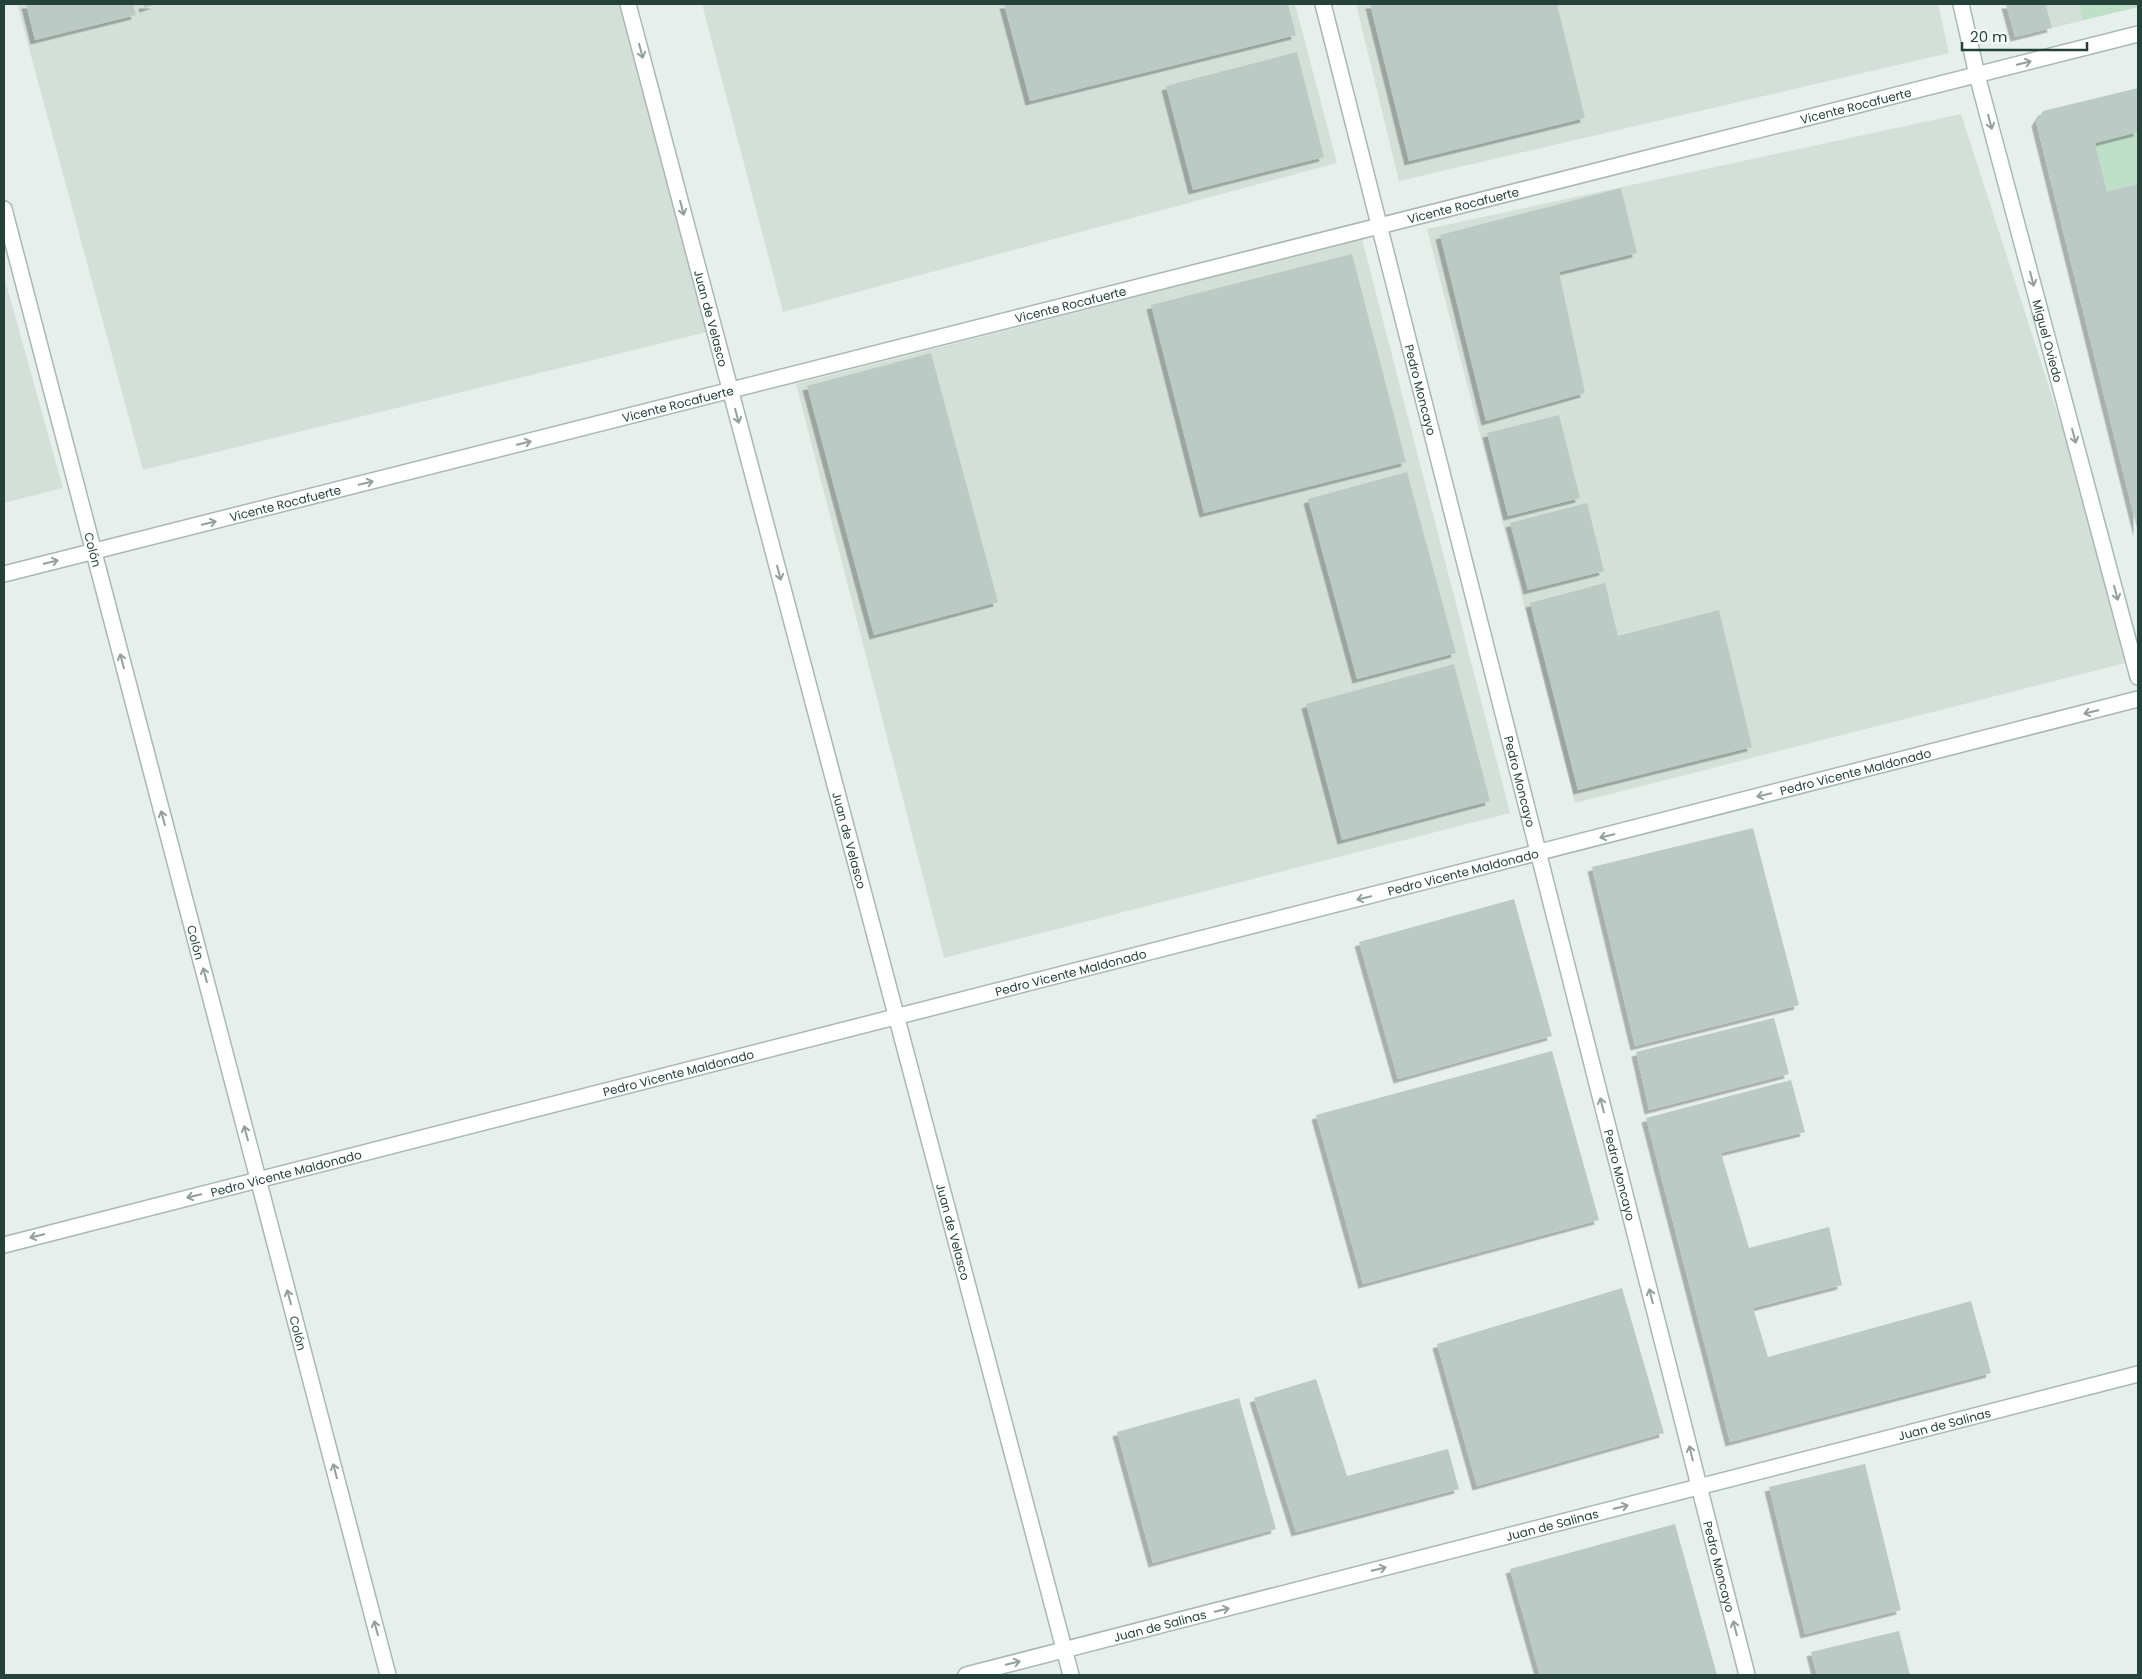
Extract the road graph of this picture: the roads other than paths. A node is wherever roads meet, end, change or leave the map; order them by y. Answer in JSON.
{"nodes":[{"id":1,"x":628,"y":4,"type":"edge"},
{"id":2,"x":1323,"y":4,"type":"edge"},
{"id":3,"x":1961,"y":4,"type":"edge"},
{"id":4,"x":2138,"y":34,"type":"edge"},
{"id":5,"x":1977,"y":75,"type":"junction"},
{"id":6,"x":4,"y":209,"type":"edge"},
{"id":7,"x":1379,"y":226,"type":"junction"},
{"id":8,"x":731,"y":391,"type":"junction"},
{"id":9,"x":93,"y":552,"type":"junction"},
{"id":10,"x":4,"y":574,"type":"edge"},
{"id":11,"x":2138,"y":677,"type":"edge"},
{"id":12,"x":2138,"y":700,"type":"edge"},
{"id":13,"x":1538,"y":853,"type":"junction"},
{"id":14,"x":897,"y":1017,"type":"junction"},
{"id":15,"x":259,"y":1180,"type":"junction"},
{"id":16,"x":4,"y":1245,"type":"edge"},
{"id":17,"x":2138,"y":1374,"type":"edge"},
{"id":18,"x":1699,"y":1487,"type":"junction"},
{"id":19,"x":1064,"y":1650,"type":"junction"},
{"id":20,"x":388,"y":1675,"type":"edge"},
{"id":21,"x":966,"y":1675,"type":"edge"},
{"id":22,"x":1071,"y":1675,"type":"edge"},
{"id":23,"x":1747,"y":1675,"type":"edge"}],
"edges":[{"from":1,"to":8,"type":"street","name":"Juan de Velasco","one_way":true},
{"from":2,"to":7,"type":"street","name":"Pedro Moncayo"},
{"from":3,"to":5,"type":"street","name":"Miguel Oviedo"},
{"from":5,"to":4,"type":"street","name":"Vicente Rocafuerte","one_way":true},
{"from":5,"to":7,"type":"street","name":"Vicente Rocafuerte"},
{"from":5,"to":11,"type":"street","name":"Miguel Oviedo","one_way":true},
{"from":6,"to":9,"type":"street","name":"Colón"},
{"from":7,"to":8,"type":"street","name":"Vicente Rocafuerte"},
{"from":7,"to":13,"type":"street","name":"Pedro Moncayo"},
{"from":9,"to":8,"type":"street","name":"Vicente Rocafuerte","one_way":true},
{"from":8,"to":14,"type":"street","name":"Juan de Velasco","one_way":true},
{"from":10,"to":9,"type":"street","name":"Vicente Rocafuerte","one_way":true},
{"from":15,"to":9,"type":"street","name":"Colón","one_way":true},
{"from":12,"to":13,"type":"street","name":"Pedro Vicente Maldonado","one_way":true},
{"from":13,"to":14,"type":"street","name":"Pedro Vicente Maldonado","one_way":true},
{"from":18,"to":13,"type":"street","name":"Pedro Moncayo","one_way":true},
{"from":14,"to":15,"type":"street","name":"Pedro Vicente Maldonado"},
{"from":14,"to":19,"type":"street","name":"Juan de Velasco"},
{"from":15,"to":16,"type":"street","name":"Pedro Vicente Maldonado","one_way":true},
{"from":20,"to":15,"type":"street","name":"Colón","one_way":true},
{"from":17,"to":18,"type":"street","name":"Juan de Salinas"},
{"from":19,"to":18,"type":"street","name":"Juan de Salinas","one_way":true},
{"from":23,"to":18,"type":"street","name":"Pedro Moncayo","one_way":true},
{"from":21,"to":19,"type":"street","name":"Juan de Salinas","one_way":true},
{"from":19,"to":22,"type":"street","name":"Juan de Velasco"}]}
